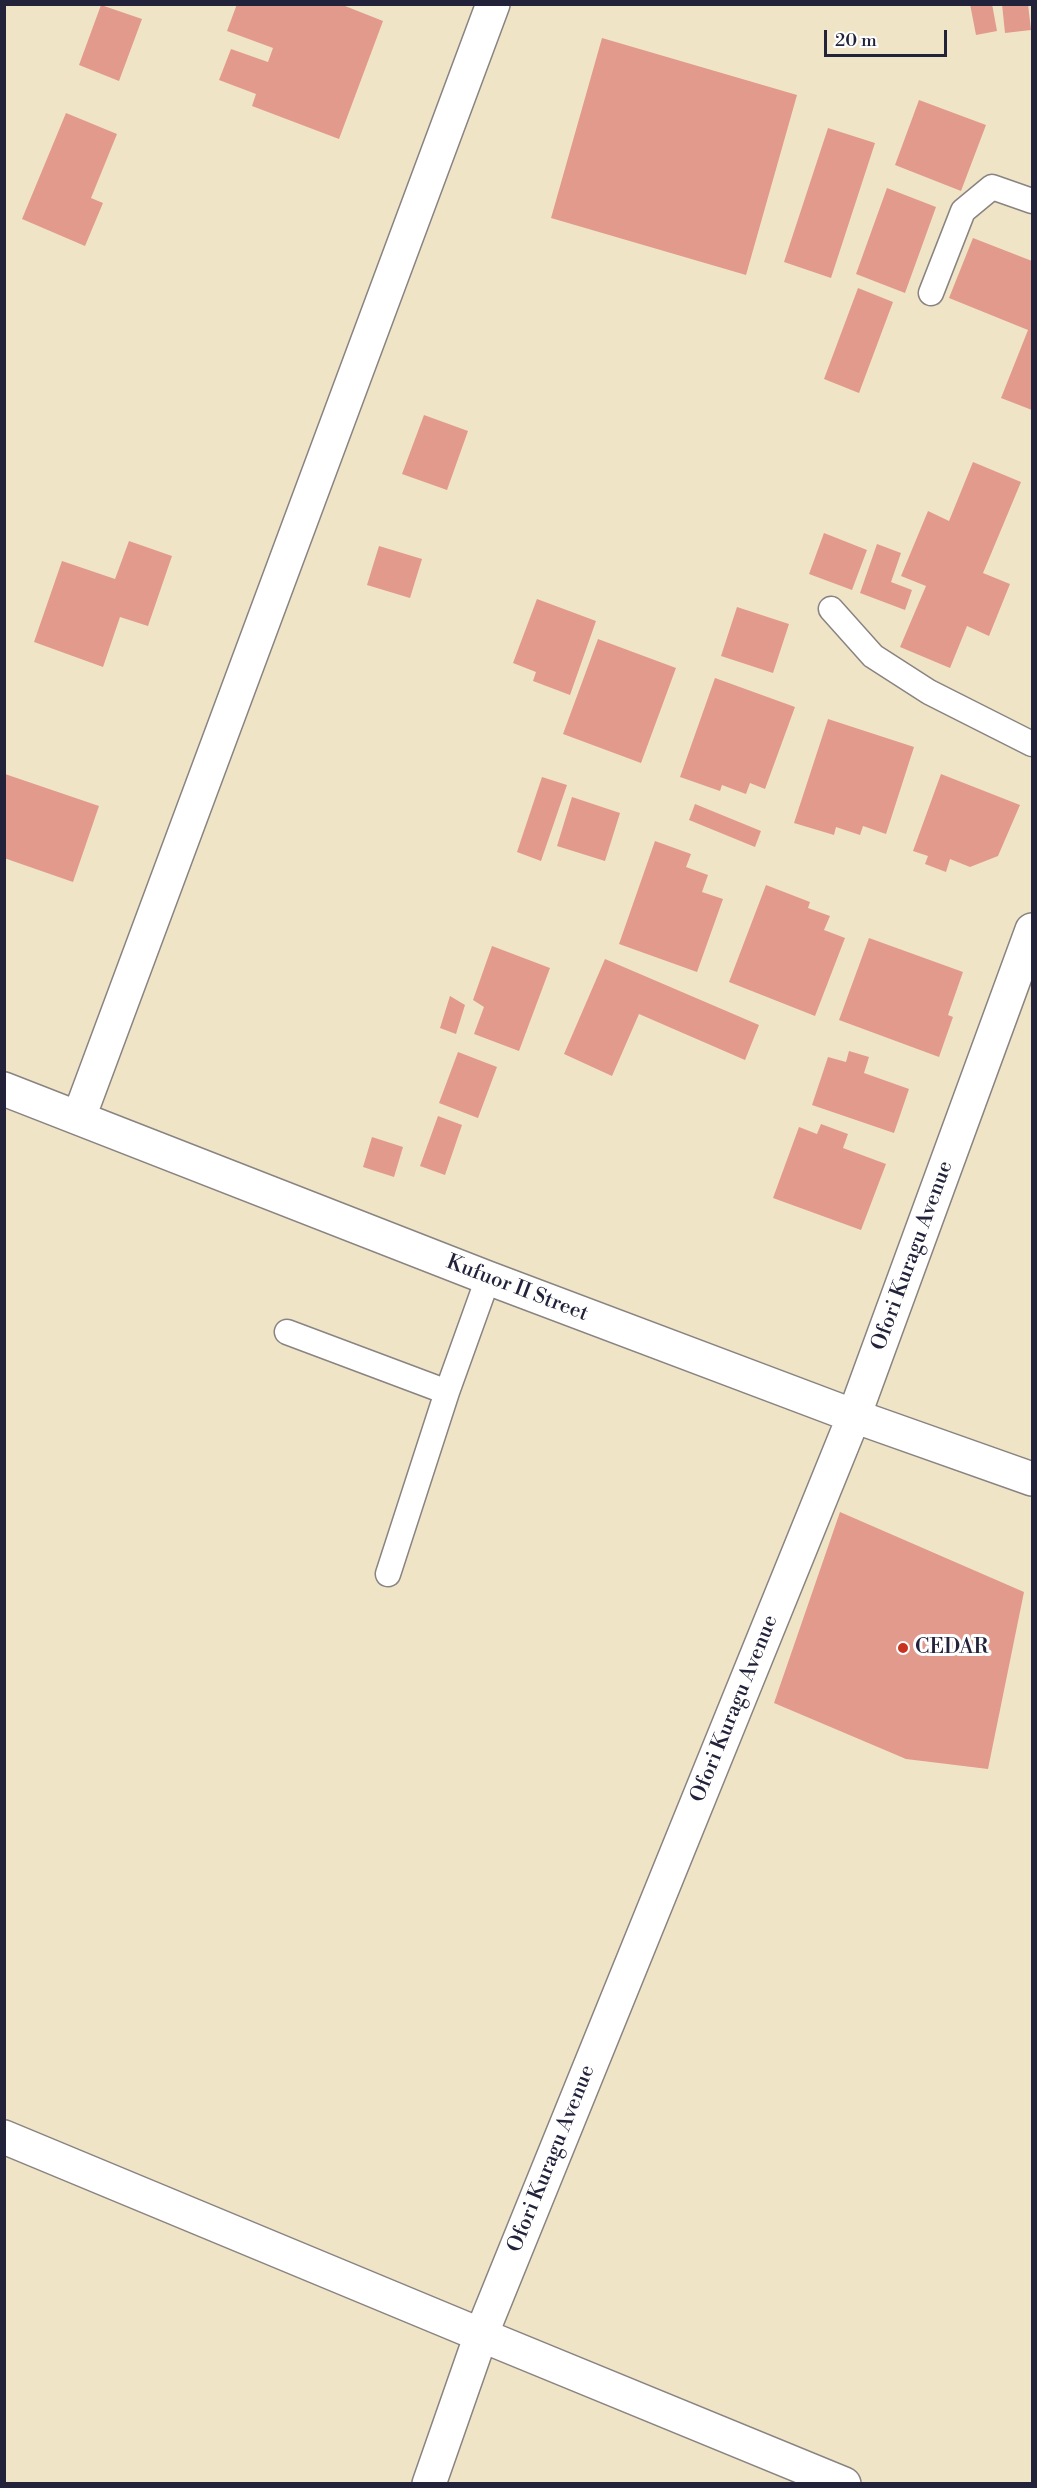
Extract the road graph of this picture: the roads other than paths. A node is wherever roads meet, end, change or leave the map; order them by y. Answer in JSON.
{"nodes":[{"id":1,"x":493,"y":4,"type":"edge"},
{"id":2,"x":1032,"y":201,"type":"edge"},
{"id":3,"x":931,"y":293,"type":"dead end"},
{"id":4,"x":831,"y":609,"type":"dead end"},
{"id":5,"x":1032,"y":744,"type":"edge"},
{"id":6,"x":1032,"y":930,"type":"edge"},
{"id":7,"x":4,"y":1089,"type":"edge"},
{"id":8,"x":80,"y":1118,"type":"junction"},
{"id":9,"x":488,"y":1278,"type":"junction"},
{"id":10,"x":286,"y":1332,"type":"dead end"},
{"id":11,"x":447,"y":1392,"type":"junction"},
{"id":12,"x":854,"y":1416,"type":"junction"},
{"id":13,"x":1032,"y":1479,"type":"edge"},
{"id":14,"x":388,"y":1574,"type":"dead end"},
{"id":15,"x":4,"y":2137,"type":"edge"},
{"id":16,"x":481,"y":2335,"type":"junction"},
{"id":17,"x":429,"y":2484,"type":"edge"},
{"id":18,"x":844,"y":2484,"type":"edge"}],
"edges":[{"from":1,"to":8,"type":"street"},
{"from":2,"to":3,"type":"lane"},
{"from":4,"to":5,"type":"lane"},
{"from":6,"to":12,"type":"street","name":"Ofori Kuragu Avenue"},
{"from":7,"to":8,"type":"street","name":"Kufuor II Street"},
{"from":8,"to":9,"type":"street","name":"Kufuor II Street"},
{"from":9,"to":11,"type":"lane"},
{"from":9,"to":12,"type":"street","name":"Kufuor II Street"},
{"from":10,"to":11,"type":"lane"},
{"from":11,"to":14,"type":"lane"},
{"from":12,"to":13,"type":"street","name":"Kufuor II Street"},
{"from":12,"to":16,"type":"street","name":"Ofori Kuragu Avenue"},
{"from":15,"to":16,"type":"street"},
{"from":16,"to":17,"type":"street","name":"Ofori Kuragu Avenue"},
{"from":16,"to":18,"type":"street"}]}
